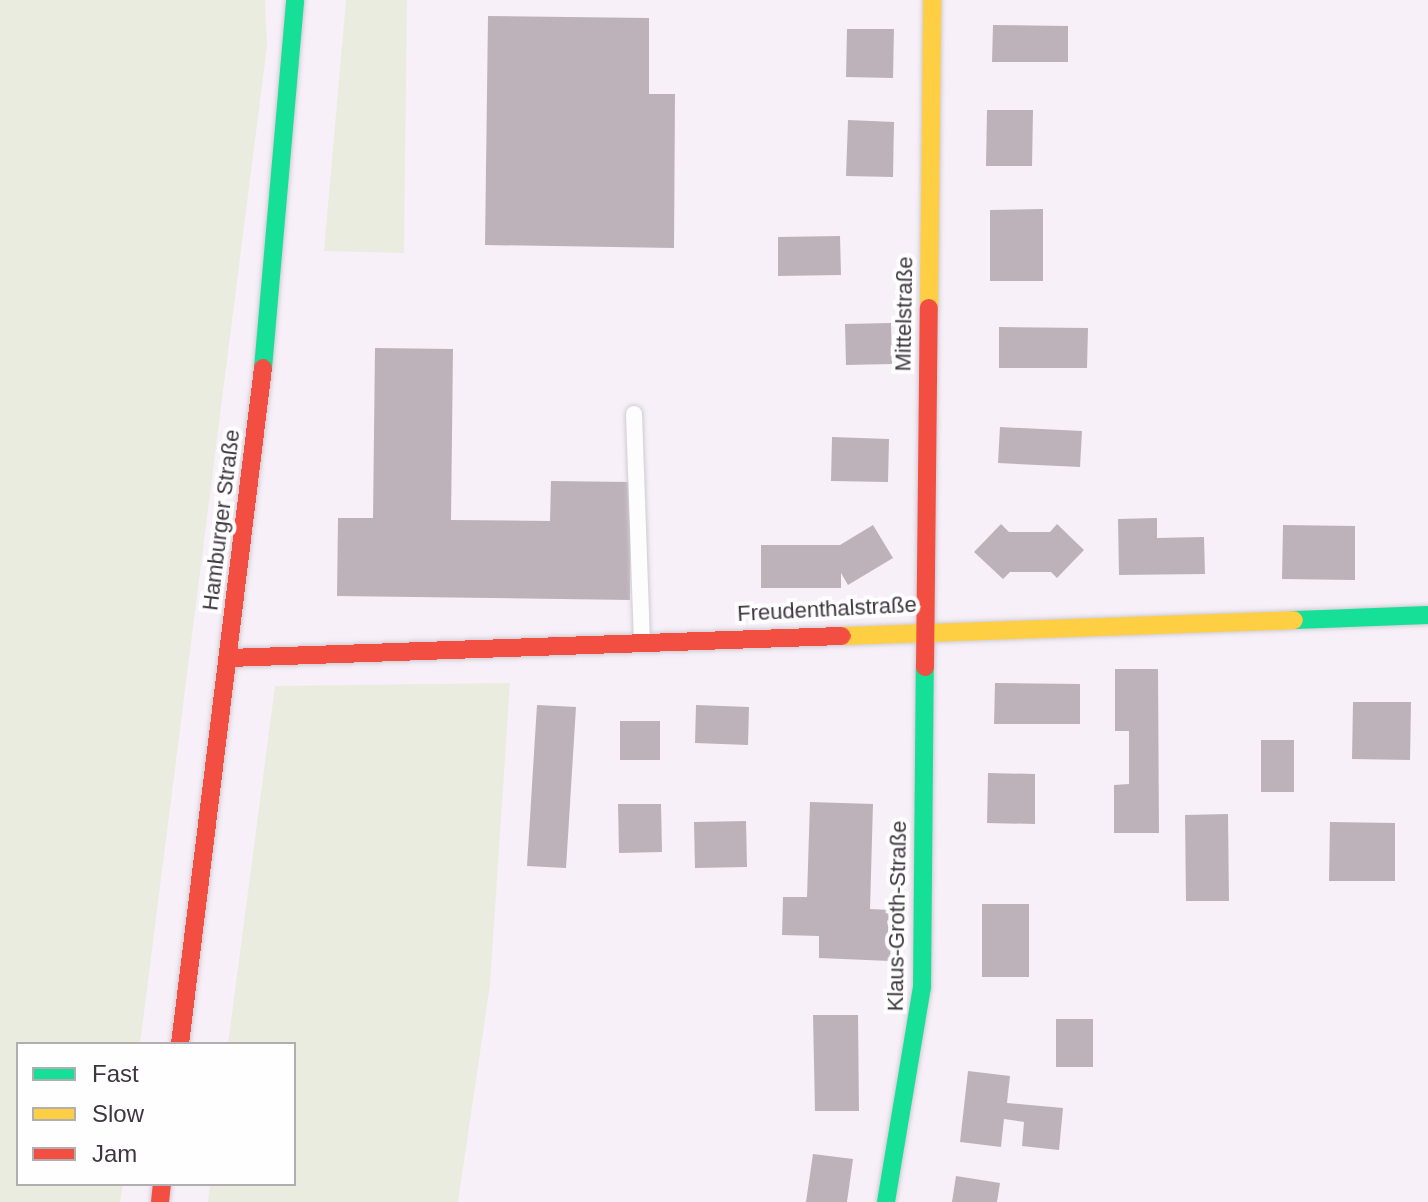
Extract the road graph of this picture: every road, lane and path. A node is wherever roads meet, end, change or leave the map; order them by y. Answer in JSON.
{"nodes":[{"id":1,"x":295,"y":0,"type":"edge"},
{"id":2,"x":932,"y":0,"type":"edge"},
{"id":3,"x":634,"y":414,"type":"dead end"},
{"id":4,"x":1428,"y":615,"type":"edge"},
{"id":5,"x":925,"y":628,"type":"junction"},
{"id":6,"x":642,"y":642,"type":"junction"},
{"id":7,"x":229,"y":658,"type":"junction"},
{"id":8,"x":180,"y":1042,"type":"edge"},
{"id":9,"x":886,"y":1202,"type":"edge"}],
"edges":[{"from":1,"to":7,"type":"street","name":"Hamburger Straße"},
{"from":2,"to":5,"type":"street","name":"Mittelstraße"},
{"from":3,"to":6,"type":"lane"},
{"from":4,"to":5,"type":"street","name":"Freudenthalstraße"},
{"from":5,"to":6,"type":"street","name":"Freudenthalstraße"},
{"from":5,"to":9,"type":"street","name":"Klaus-Groth-Straße"},
{"from":6,"to":7,"type":"street","name":"Freudenthalstraße"},
{"from":7,"to":8,"type":"street","name":"Hamburger Straße"}]}
